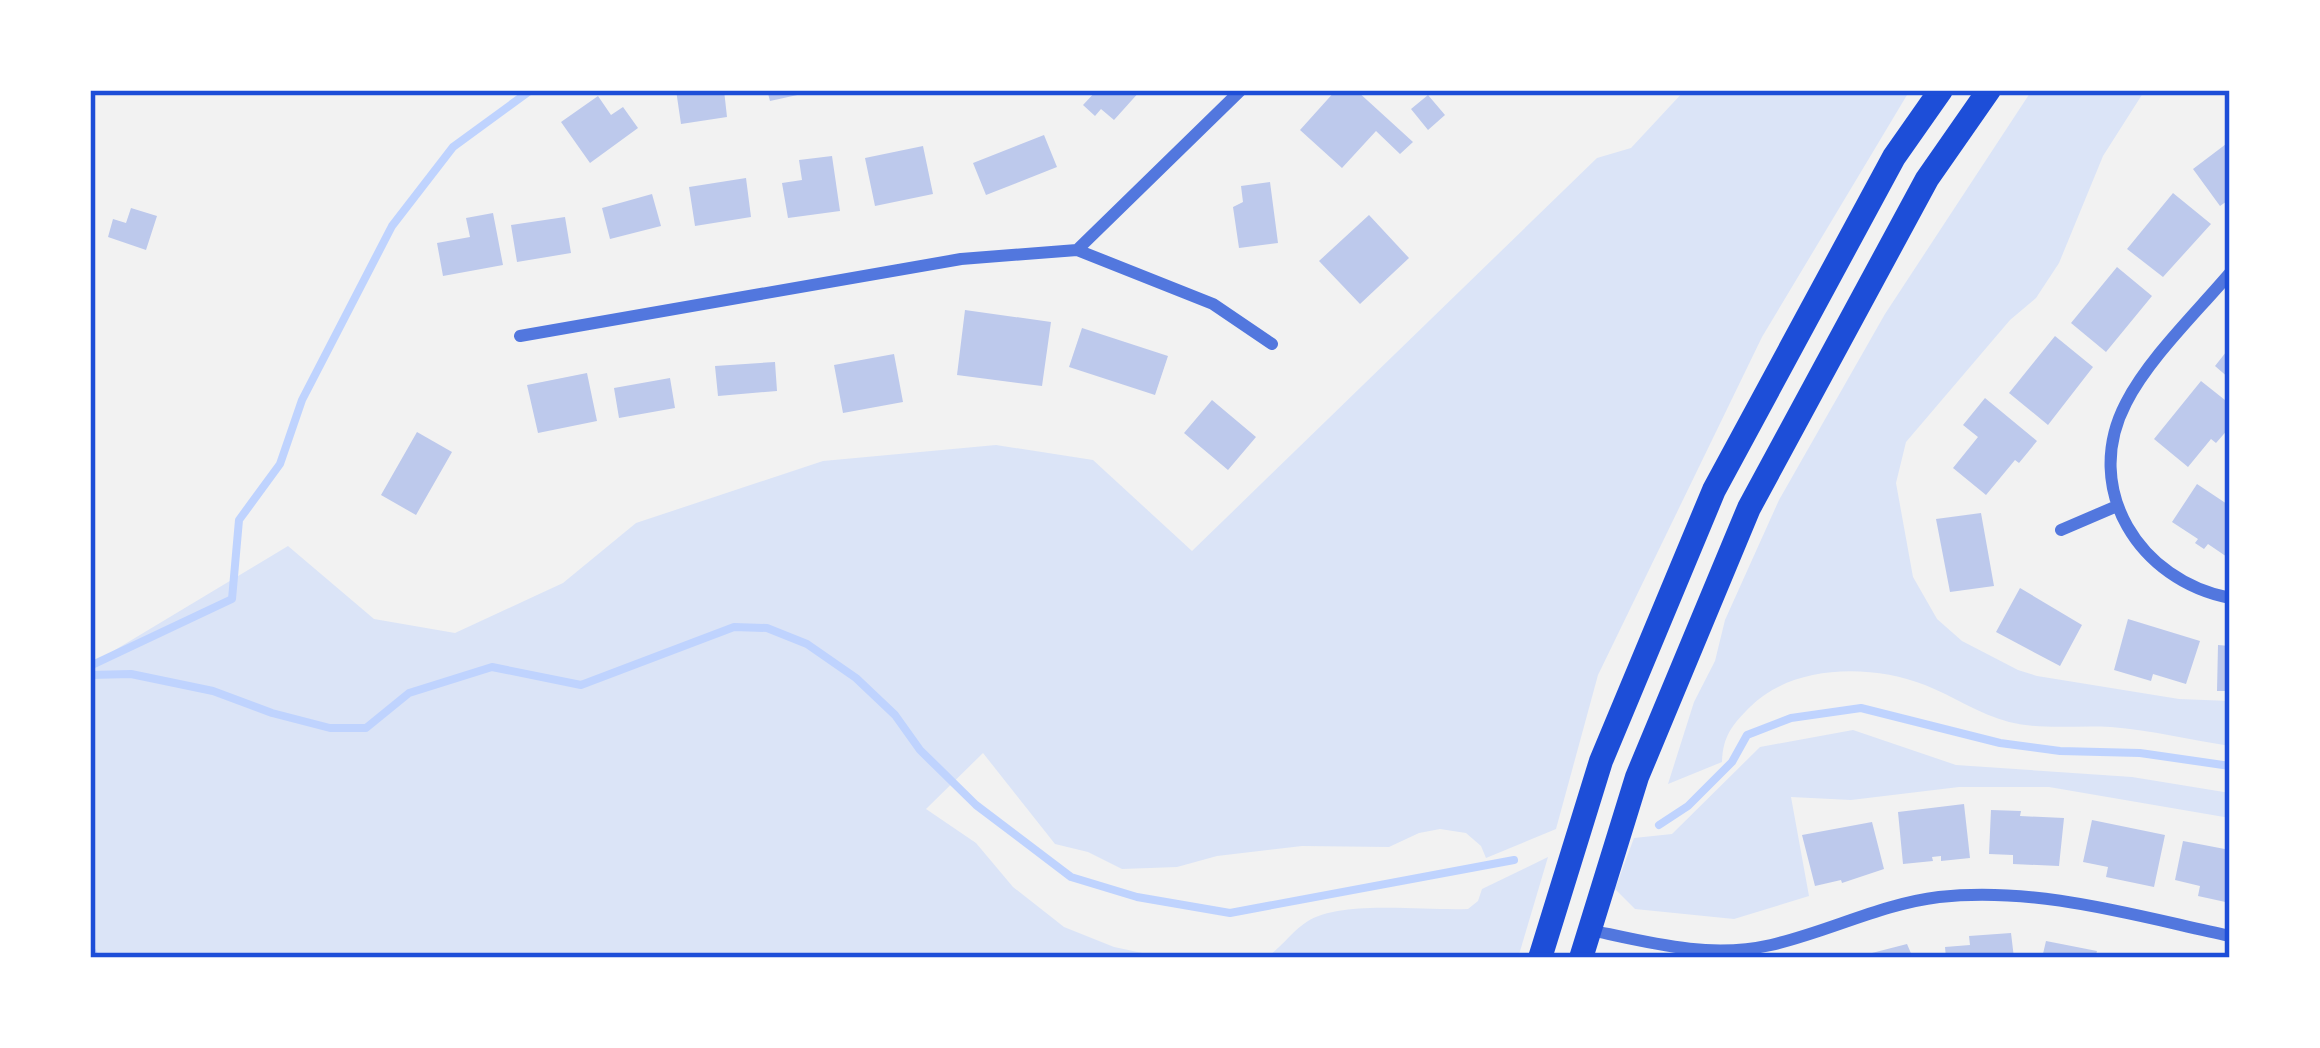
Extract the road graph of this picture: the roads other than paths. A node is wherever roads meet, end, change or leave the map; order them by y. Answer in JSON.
{"nodes":[{"id":1,"x":1240,"y":90,"type":"edge"},
{"id":2,"x":1940,"y":90,"type":"edge"},
{"id":3,"x":1989,"y":90,"type":"edge"},
{"id":4,"x":1077,"y":250,"type":"junction"},
{"id":5,"x":2230,"y":273,"type":"edge"},
{"id":6,"x":520,"y":336,"type":"dead end"},
{"id":7,"x":1272,"y":344,"type":"dead end"},
{"id":8,"x":2117,"y":506,"type":"junction"},
{"id":9,"x":2061,"y":530,"type":"dead end"},
{"id":10,"x":2230,"y":598,"type":"edge"},
{"id":11,"x":1588,"y":930,"type":"junction"},
{"id":12,"x":2230,"y":936,"type":"edge"},
{"id":13,"x":1540,"y":958,"type":"edge"},
{"id":14,"x":1581,"y":958,"type":"edge"}],
"edges":[{"from":1,"to":4,"type":"street"},
{"from":2,"to":13,"type":"main road"},
{"from":3,"to":11,"type":"main road"},
{"from":4,"to":6,"type":"street"},
{"from":4,"to":7,"type":"street"},
{"from":5,"to":8,"type":"street"},
{"from":8,"to":9,"type":"street"},
{"from":8,"to":10,"type":"street"},
{"from":11,"to":12,"type":"street"},
{"from":11,"to":14,"type":"main road"}]}
